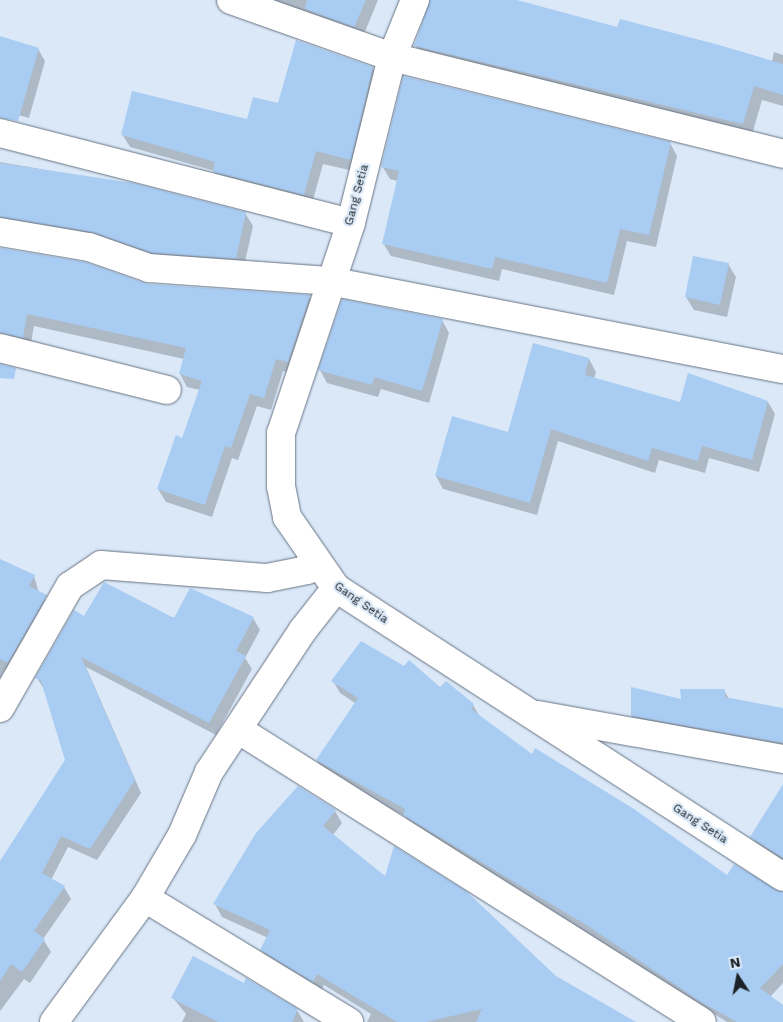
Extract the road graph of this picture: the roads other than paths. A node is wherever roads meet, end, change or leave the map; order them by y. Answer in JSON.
{"nodes":[{"id":1,"x":231,"y":0,"type":"edge"},
{"id":2,"x":415,"y":0,"type":"edge"},
{"id":3,"x":392,"y":57,"type":"junction"},
{"id":4,"x":0,"y":133,"type":"edge"},
{"id":5,"x":783,"y":154,"type":"edge"},
{"id":6,"x":351,"y":223,"type":"junction"},
{"id":7,"x":0,"y":232,"type":"edge"},
{"id":8,"x":329,"y":281,"type":"junction"},
{"id":9,"x":0,"y":348,"type":"edge"},
{"id":10,"x":783,"y":370,"type":"edge"},
{"id":11,"x":167,"y":390,"type":"dead end"},
{"id":12,"x":312,"y":559,"type":"junction"},
{"id":13,"x":336,"y":588,"type":"junction"},
{"id":14,"x":0,"y":708,"type":"edge"},
{"id":15,"x":526,"y":713,"type":"junction"},
{"id":16,"x":239,"y":730,"type":"junction"},
{"id":17,"x":783,"y":759,"type":"edge"},
{"id":18,"x":783,"y":877,"type":"edge"},
{"id":19,"x":144,"y":898,"type":"junction"},
{"id":20,"x":54,"y":1022,"type":"edge"},
{"id":21,"x":348,"y":1022,"type":"edge"},
{"id":22,"x":702,"y":1022,"type":"edge"}],
"edges":[{"from":1,"to":3,"type":"street"},
{"from":2,"to":3,"type":"street","name":"Gang Setia"},
{"from":3,"to":5,"type":"street"},
{"from":3,"to":6,"type":"street","name":"Gang Setia"},
{"from":4,"to":6,"type":"street"},
{"from":6,"to":8,"type":"street","name":"Gang Setia"},
{"from":7,"to":8,"type":"street"},
{"from":8,"to":10,"type":"street"},
{"from":8,"to":12,"type":"street","name":"Gang Setia"},
{"from":9,"to":11,"type":"street"},
{"from":12,"to":13,"type":"street","name":"Gang Setia"},
{"from":12,"to":14,"type":"street"},
{"from":13,"to":15,"type":"street","name":"Gang Setia"},
{"from":13,"to":16,"type":"street"},
{"from":15,"to":17,"type":"street"},
{"from":15,"to":18,"type":"street","name":"Gang Setia"},
{"from":16,"to":19,"type":"street"},
{"from":16,"to":22,"type":"street"},
{"from":19,"to":20,"type":"street"},
{"from":19,"to":21,"type":"street"}]}
